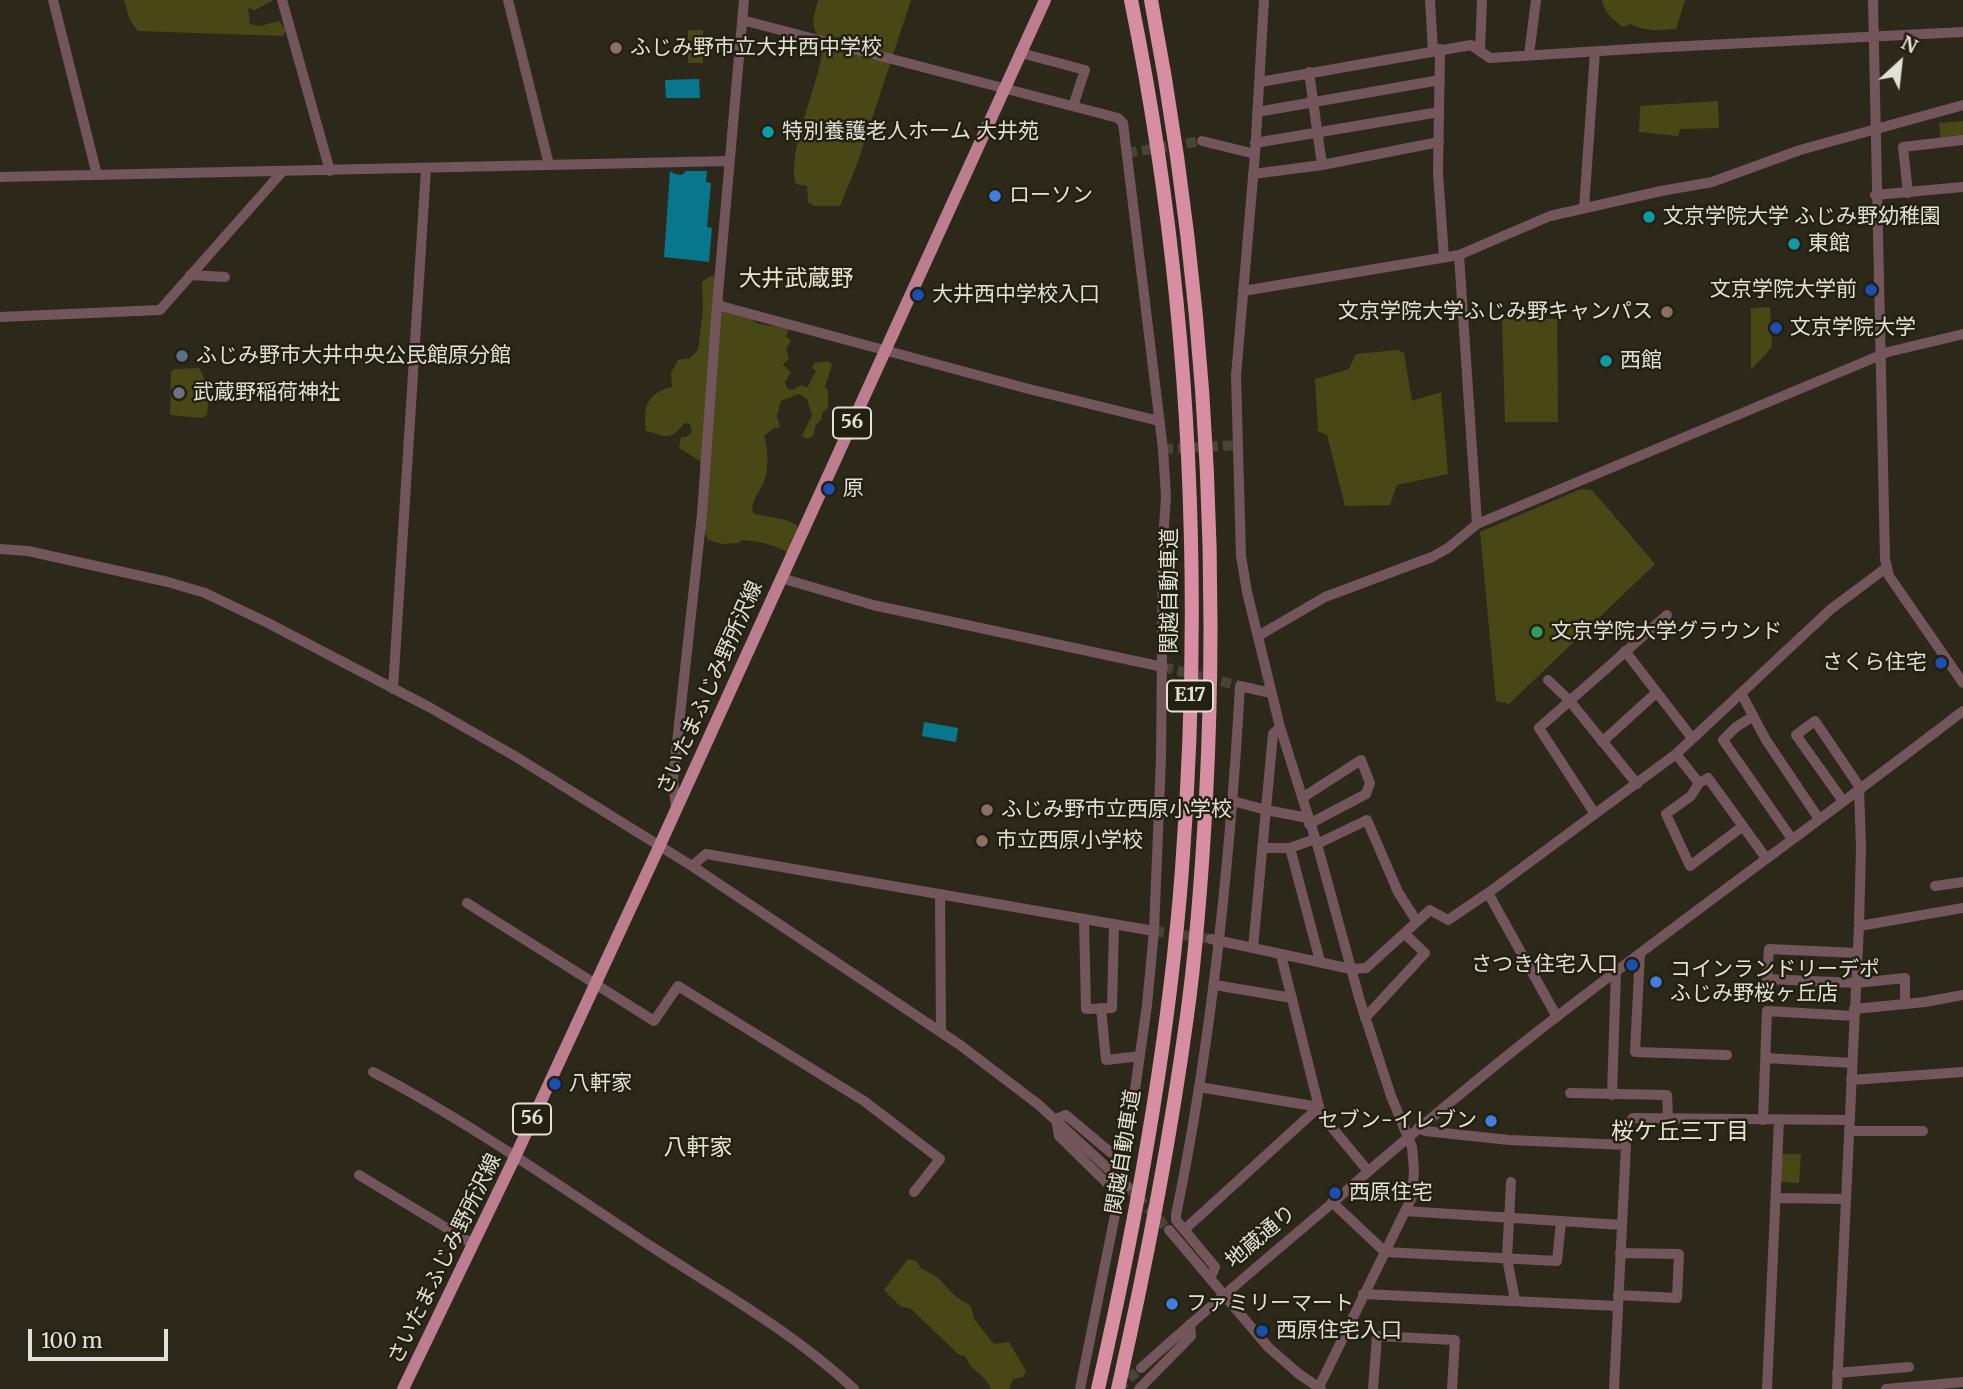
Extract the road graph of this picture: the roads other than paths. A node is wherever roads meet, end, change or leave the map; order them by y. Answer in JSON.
{"nodes":[{"id":1,"x":53,"y":0,"type":"edge"},
{"id":2,"x":282,"y":0,"type":"edge"},
{"id":3,"x":508,"y":0,"type":"edge"},
{"id":4,"x":744,"y":0,"type":"edge"},
{"id":5,"x":1045,"y":0,"type":"edge"},
{"id":6,"x":1131,"y":0,"type":"edge"},
{"id":7,"x":1151,"y":0,"type":"edge"},
{"id":8,"x":1264,"y":0,"type":"edge"},
{"id":9,"x":1430,"y":0,"type":"edge"},
{"id":10,"x":1482,"y":0,"type":"edge"},
{"id":11,"x":1536,"y":0,"type":"edge"},
{"id":12,"x":1873,"y":0,"type":"edge"},
{"id":13,"x":743,"y":20,"type":"junction"},
{"id":14,"x":1963,"y":32,"type":"edge"},
{"id":15,"x":1873,"y":36,"type":"junction"},
{"id":16,"x":1436,"y":50,"type":"junction"},
{"id":17,"x":1480,"y":51,"type":"junction"},
{"id":18,"x":1595,"y":52,"type":"junction"},
{"id":19,"x":1021,"y":53,"type":"junction"},
{"id":20,"x":1529,"y":55,"type":"junction"},
{"id":21,"x":1309,"y":72,"type":"junction"},
{"id":22,"x":1440,"y":80,"type":"junction"},
{"id":23,"x":1259,"y":82,"type":"junction"},
{"id":24,"x":1003,"y":89,"type":"junction"},
{"id":25,"x":1314,"y":103,"type":"junction"},
{"id":26,"x":1073,"y":106,"type":"junction"},
{"id":27,"x":1963,"y":106,"type":"edge"},
{"id":28,"x":1258,"y":112,"type":"junction"},
{"id":29,"x":1439,"y":112,"type":"junction"},
{"id":30,"x":1874,"y":130,"type":"junction"},
{"id":31,"x":1318,"y":134,"type":"junction"},
{"id":32,"x":1963,"y":140,"type":"edge"},
{"id":33,"x":1202,"y":141,"type":"tunnel mouth"},
{"id":34,"x":1439,"y":142,"type":"junction"},
{"id":35,"x":1255,"y":149,"type":"junction"},
{"id":36,"x":729,"y":162,"type":"junction"},
{"id":37,"x":549,"y":165,"type":"junction"},
{"id":38,"x":1321,"y":165,"type":"junction"},
{"id":39,"x":426,"y":169,"type":"junction"},
{"id":40,"x":330,"y":171,"type":"junction"},
{"id":41,"x":282,"y":172,"type":"junction"},
{"id":42,"x":1253,"y":174,"type":"junction"},
{"id":43,"x":97,"y":175,"type":"junction"},
{"id":44,"x":0,"y":177,"type":"edge"},
{"id":45,"x":1963,"y":187,"type":"edge"},
{"id":46,"x":1908,"y":193,"type":"junction"},
{"id":47,"x":1875,"y":195,"type":"junction"},
{"id":48,"x":1584,"y":208,"type":"junction"},
{"id":49,"x":1459,"y":255,"type":"junction"},
{"id":50,"x":1444,"y":257,"type":"junction"},
{"id":51,"x":190,"y":275,"type":"junction"},
{"id":52,"x":225,"y":276,"type":"dead end"},
{"id":53,"x":1243,"y":291,"type":"junction"},
{"id":54,"x":717,"y":305,"type":"junction"},
{"id":55,"x":0,"y":317,"type":"edge"},
{"id":56,"x":1963,"y":334,"type":"edge"},
{"id":57,"x":884,"y":351,"type":"junction"},
{"id":58,"x":1880,"y":356,"type":"junction"},
{"id":59,"x":1159,"y":421,"type":"junction"},
{"id":60,"x":1477,"y":524,"type":"junction"},
{"id":61,"x":0,"y":550,"type":"edge"},
{"id":62,"x":1886,"y":568,"type":"junction"},
{"id":63,"x":781,"y":578,"type":"junction"},
{"id":64,"x":1667,"y":615,"type":"dead end"},
{"id":65,"x":1258,"y":636,"type":"junction"},
{"id":66,"x":1625,"y":651,"type":"junction"},
{"id":67,"x":1163,"y":667,"type":"junction"},
{"id":68,"x":1548,"y":680,"type":"dead end"},
{"id":69,"x":1963,"y":683,"type":"edge"},
{"id":70,"x":393,"y":689,"type":"junction"},
{"id":71,"x":1657,"y":692,"type":"junction"},
{"id":72,"x":1741,"y":693,"type":"junction"},
{"id":73,"x":1271,"y":694,"type":"junction"},
{"id":74,"x":1569,"y":700,"type":"junction"},
{"id":75,"x":1963,"y":711,"type":"edge"},
{"id":76,"x":1752,"y":717,"type":"junction"},
{"id":77,"x":1280,"y":727,"type":"junction"},
{"id":78,"x":1692,"y":738,"type":"junction"},
{"id":79,"x":1602,"y":742,"type":"junction"},
{"id":80,"x":1676,"y":754,"type":"junction"},
{"id":81,"x":1699,"y":783,"type":"junction"},
{"id":82,"x":1637,"y":784,"type":"junction"},
{"id":83,"x":1860,"y":789,"type":"junction"},
{"id":84,"x":1301,"y":798,"type":"junction"},
{"id":85,"x":1233,"y":801,"type":"junction"},
{"id":86,"x":1843,"y":801,"type":"junction"},
{"id":87,"x":676,"y":810,"type":"junction"},
{"id":88,"x":1266,"y":810,"type":"junction"},
{"id":89,"x":1595,"y":814,"type":"junction"},
{"id":90,"x":1819,"y":819,"type":"junction"},
{"id":91,"x":1309,"y":821,"type":"junction"},
{"id":92,"x":1743,"y":826,"type":"junction"},
{"id":93,"x":1792,"y":839,"type":"junction"},
{"id":94,"x":1316,"y":842,"type":"junction"},
{"id":95,"x":659,"y":847,"type":"junction"},
{"id":96,"x":1262,"y":848,"type":"junction"},
{"id":97,"x":1290,"y":848,"type":"junction"},
{"id":98,"x":1766,"y":858,"type":"junction"},
{"id":99,"x":692,"y":866,"type":"junction"},
{"id":100,"x":1963,"y":882,"type":"edge"},
{"id":101,"x":1935,"y":886,"type":"dead end"},
{"id":102,"x":1488,"y":893,"type":"junction"},
{"id":103,"x":940,"y":894,"type":"junction"},
{"id":104,"x":467,"y":903,"type":"dead end"},
{"id":105,"x":1963,"y":908,"type":"edge"},
{"id":106,"x":1084,"y":920,"type":"junction"},
{"id":107,"x":1417,"y":922,"type":"junction"},
{"id":108,"x":1114,"y":925,"type":"junction"},
{"id":109,"x":1859,"y":926,"type":"junction"},
{"id":110,"x":1154,"y":931,"type":"junction"},
{"id":111,"x":1405,"y":934,"type":"junction"},
{"id":112,"x":1216,"y":940,"type":"junction"},
{"id":113,"x":1253,"y":948,"type":"junction"},
{"id":114,"x":1640,"y":953,"type":"junction"},
{"id":115,"x":1857,"y":953,"type":"junction"},
{"id":116,"x":1281,"y":955,"type":"junction"},
{"id":117,"x":1320,"y":961,"type":"junction"},
{"id":118,"x":1352,"y":969,"type":"junction"},
{"id":119,"x":1616,"y":971,"type":"junction"},
{"id":120,"x":1856,"y":983,"type":"junction"},
{"id":121,"x":595,"y":984,"type":"junction"},
{"id":122,"x":1215,"y":985,"type":"junction"},
{"id":123,"x":1963,"y":995,"type":"edge"},
{"id":124,"x":1292,"y":998,"type":"junction"},
{"id":125,"x":1905,"y":1003,"type":"junction"},
{"id":126,"x":1101,"y":1008,"type":"junction"},
{"id":127,"x":1854,"y":1013,"type":"junction"},
{"id":128,"x":1557,"y":1017,"type":"junction"},
{"id":129,"x":1365,"y":1018,"type":"junction"},
{"id":130,"x":941,"y":1032,"type":"junction"},
{"id":131,"x":1727,"y":1055,"type":"dead end"},
{"id":132,"x":1140,"y":1056,"type":"junction"},
{"id":133,"x":1766,"y":1058,"type":"junction"},
{"id":134,"x":1852,"y":1063,"type":"junction"},
{"id":135,"x":373,"y":1072,"type":"dead end"},
{"id":136,"x":1963,"y":1072,"type":"edge"},
{"id":137,"x":1851,"y":1080,"type":"junction"},
{"id":138,"x":1199,"y":1087,"type":"junction"},
{"id":139,"x":1570,"y":1093,"type":"dead end"},
{"id":140,"x":1612,"y":1095,"type":"junction"},
{"id":141,"x":1319,"y":1107,"type":"junction"},
{"id":142,"x":1668,"y":1118,"type":"junction"},
{"id":143,"x":1056,"y":1119,"type":"junction"},
{"id":144,"x":1763,"y":1120,"type":"junction"},
{"id":145,"x":1779,"y":1120,"type":"junction"},
{"id":146,"x":1850,"y":1126,"type":"junction"},
{"id":147,"x":1418,"y":1128,"type":"junction"},
{"id":148,"x":1923,"y":1131,"type":"dead end"},
{"id":149,"x":1407,"y":1137,"type":"junction"},
{"id":150,"x":1626,"y":1145,"type":"junction"},
{"id":151,"x":515,"y":1157,"type":"junction"},
{"id":152,"x":1368,"y":1171,"type":"junction"},
{"id":153,"x":359,"y":1175,"type":"dead end"},
{"id":154,"x":1511,"y":1182,"type":"dead end"},
{"id":155,"x":1127,"y":1186,"type":"tunnel mouth"},
{"id":156,"x":914,"y":1192,"type":"dead end"},
{"id":157,"x":1776,"y":1198,"type":"junction"},
{"id":158,"x":1845,"y":1199,"type":"junction"},
{"id":159,"x":1332,"y":1202,"type":"junction"},
{"id":160,"x":1405,"y":1211,"type":"junction"},
{"id":161,"x":1510,"y":1218,"type":"junction"},
{"id":162,"x":1561,"y":1221,"type":"junction"},
{"id":163,"x":1622,"y":1225,"type":"junction"},
{"id":164,"x":1169,"y":1230,"type":"tunnel mouth"},
{"id":165,"x":1185,"y":1230,"type":"junction"},
{"id":166,"x":473,"y":1244,"type":"junction"},
{"id":167,"x":1385,"y":1252,"type":"junction"},
{"id":168,"x":1620,"y":1253,"type":"junction"},
{"id":169,"x":1507,"y":1258,"type":"junction"},
{"id":170,"x":1211,"y":1278,"type":"junction"},
{"id":171,"x":1224,"y":1293,"type":"junction"},
{"id":172,"x":1363,"y":1294,"type":"junction"},
{"id":173,"x":1516,"y":1300,"type":"junction"},
{"id":174,"x":1618,"y":1300,"type":"junction"},
{"id":175,"x":1190,"y":1324,"type":"junction"},
{"id":176,"x":1909,"y":1367,"type":"dead end"},
{"id":177,"x":1141,"y":1368,"type":"tunnel mouth"},
{"id":178,"x":1837,"y":1373,"type":"junction"},
{"id":179,"x":1963,"y":1382,"type":"edge"},
{"id":180,"x":403,"y":1389,"type":"edge"},
{"id":181,"x":854,"y":1389,"type":"edge"},
{"id":182,"x":1080,"y":1389,"type":"edge"},
{"id":183,"x":1098,"y":1389,"type":"edge"},
{"id":184,"x":1118,"y":1389,"type":"edge"},
{"id":185,"x":1139,"y":1389,"type":"edge"},
{"id":186,"x":1319,"y":1389,"type":"edge"},
{"id":187,"x":1373,"y":1389,"type":"edge"},
{"id":188,"x":1452,"y":1389,"type":"edge"},
{"id":189,"x":1614,"y":1389,"type":"edge"},
{"id":190,"x":1767,"y":1389,"type":"edge"},
{"id":191,"x":1837,"y":1389,"type":"edge"},
{"id":192,"x":1886,"y":1389,"type":"edge"}],
"edges":[{"from":1,"to":43,"type":"street"},
{"from":2,"to":40,"type":"street"},
{"from":3,"to":37,"type":"street"},
{"from":4,"to":13,"type":"street"},
{"from":5,"to":19,"type":"main road","name":"さいたまふじみ野所沢線","number":"56"},
{"from":6,"to":183,"type":"highway","name":"関越自動車道","number":"E17"},
{"from":7,"to":184,"type":"highway","name":"関越自動車道","number":"E17"},
{"from":8,"to":23,"type":"street"},
{"from":9,"to":16,"type":"street"},
{"from":10,"to":17,"type":"street"},
{"from":11,"to":20,"type":"street"},
{"from":12,"to":15,"type":"street"},
{"from":13,"to":24,"type":"street"},
{"from":13,"to":36,"type":"street"},
{"from":14,"to":15,"type":"street"},
{"from":15,"to":18,"type":"street"},
{"from":15,"to":30,"type":"street"},
{"from":16,"to":17,"type":"street"},
{"from":16,"to":21,"type":"street"},
{"from":16,"to":22,"type":"street"},
{"from":17,"to":20,"type":"street"},
{"from":18,"to":20,"type":"street"},
{"from":18,"to":48,"type":"street"},
{"from":19,"to":24,"type":"main road","name":"さいたまふじみ野所沢線","number":"56"},
{"from":19,"to":26,"type":"street"},
{"from":21,"to":23,"type":"street"},
{"from":21,"to":25,"type":"street"},
{"from":22,"to":25,"type":"street"},
{"from":22,"to":29,"type":"street"},
{"from":23,"to":28,"type":"street"},
{"from":24,"to":26,"type":"street"},
{"from":24,"to":57,"type":"main road","name":"さいたまふじみ野所沢線","number":"56"},
{"from":25,"to":28,"type":"street"},
{"from":25,"to":31,"type":"street"},
{"from":26,"to":59,"type":"street"},
{"from":27,"to":30,"type":"street"},
{"from":28,"to":35,"type":"street"},
{"from":29,"to":31,"type":"street"},
{"from":29,"to":34,"type":"street"},
{"from":30,"to":47,"type":"street"},
{"from":30,"to":48,"type":"street"},
{"from":31,"to":35,"type":"street"},
{"from":31,"to":38,"type":"street"},
{"from":32,"to":46,"type":"street"},
{"from":33,"to":35,"type":"street"},
{"from":34,"to":38,"type":"street"},
{"from":34,"to":50,"type":"street"},
{"from":35,"to":42,"type":"street"},
{"from":36,"to":37,"type":"street"},
{"from":36,"to":54,"type":"street"},
{"from":37,"to":39,"type":"street"},
{"from":38,"to":42,"type":"street"},
{"from":39,"to":40,"type":"street"},
{"from":39,"to":70,"type":"street"},
{"from":40,"to":41,"type":"street"},
{"from":41,"to":43,"type":"street"},
{"from":41,"to":51,"type":"street"},
{"from":42,"to":53,"type":"street"},
{"from":43,"to":44,"type":"street"},
{"from":45,"to":46,"type":"street"},
{"from":46,"to":47,"type":"street"},
{"from":47,"to":58,"type":"street"},
{"from":48,"to":49,"type":"street"},
{"from":49,"to":50,"type":"street"},
{"from":49,"to":60,"type":"street"},
{"from":50,"to":53,"type":"street"},
{"from":51,"to":52,"type":"street"},
{"from":51,"to":55,"type":"street"},
{"from":53,"to":65,"type":"street"},
{"from":54,"to":57,"type":"street"},
{"from":54,"to":87,"type":"street"},
{"from":56,"to":58,"type":"street"},
{"from":57,"to":59,"type":"street"},
{"from":57,"to":63,"type":"main road","name":"さいたまふじみ野所沢線","number":"56"},
{"from":58,"to":60,"type":"street"},
{"from":58,"to":62,"type":"street"},
{"from":59,"to":67,"type":"street"},
{"from":60,"to":65,"type":"street"},
{"from":61,"to":70,"type":"street"},
{"from":62,"to":69,"type":"street"},
{"from":62,"to":72,"type":"street"},
{"from":63,"to":67,"type":"street"},
{"from":63,"to":87,"type":"main road","name":"さいたまふじみ野所沢線","number":"56"},
{"from":64,"to":66,"type":"street"},
{"from":65,"to":73,"type":"street"},
{"from":66,"to":71,"type":"street"},
{"from":66,"to":74,"type":"street"},
{"from":67,"to":110,"type":"street"},
{"from":68,"to":74,"type":"street"},
{"from":70,"to":95,"type":"street"},
{"from":71,"to":78,"type":"street"},
{"from":71,"to":79,"type":"street"},
{"from":72,"to":76,"type":"street"},
{"from":72,"to":78,"type":"street"},
{"from":73,"to":77,"type":"street"},
{"from":73,"to":85,"type":"street"},
{"from":74,"to":79,"type":"street"},
{"from":74,"to":89,"type":"street"},
{"from":75,"to":83,"type":"street","name":"地蔵通り"},
{"from":76,"to":90,"type":"street"},
{"from":76,"to":93,"type":"street"},
{"from":77,"to":84,"type":"street"},
{"from":77,"to":88,"type":"street"},
{"from":78,"to":80,"type":"street"},
{"from":79,"to":82,"type":"street"},
{"from":80,"to":81,"type":"street"},
{"from":80,"to":82,"type":"street"},
{"from":81,"to":92,"type":"street"},
{"from":81,"to":92,"type":"street"},
{"from":82,"to":89,"type":"street"},
{"from":83,"to":86,"type":"street","name":"地蔵通り"},
{"from":83,"to":86,"type":"street"},
{"from":83,"to":109,"type":"street"},
{"from":84,"to":91,"type":"street"},
{"from":84,"to":91,"type":"street"},
{"from":85,"to":88,"type":"street"},
{"from":85,"to":112,"type":"street"},
{"from":86,"to":90,"type":"street","name":"地蔵通り"},
{"from":87,"to":95,"type":"main road","name":"さいたまふじみ野所沢線","number":"56"},
{"from":88,"to":91,"type":"street"},
{"from":88,"to":96,"type":"street"},
{"from":89,"to":102,"type":"street"},
{"from":90,"to":93,"type":"street","name":"地蔵通り"},
{"from":91,"to":94,"type":"street"},
{"from":92,"to":98,"type":"street"},
{"from":93,"to":98,"type":"street","name":"地蔵通り"},
{"from":94,"to":97,"type":"street"},
{"from":94,"to":107,"type":"street"},
{"from":94,"to":118,"type":"street"},
{"from":95,"to":99,"type":"street"},
{"from":95,"to":121,"type":"main road","name":"さいたまふじみ野所沢線","number":"56"},
{"from":96,"to":97,"type":"street"},
{"from":96,"to":113,"type":"street"},
{"from":97,"to":117,"type":"street"},
{"from":98,"to":114,"type":"street","name":"地蔵通り"},
{"from":99,"to":103,"type":"street"},
{"from":99,"to":130,"type":"street"},
{"from":100,"to":101,"type":"street"},
{"from":102,"to":107,"type":"street"},
{"from":102,"to":128,"type":"street"},
{"from":103,"to":106,"type":"street"},
{"from":103,"to":130,"type":"street"},
{"from":104,"to":121,"type":"street"},
{"from":105,"to":109,"type":"street"},
{"from":106,"to":108,"type":"street"},
{"from":106,"to":126,"type":"street"},
{"from":107,"to":111,"type":"street"},
{"from":108,"to":110,"type":"street"},
{"from":108,"to":126,"type":"street"},
{"from":109,"to":115,"type":"street"},
{"from":110,"to":132,"type":"street"},
{"from":111,"to":118,"type":"street"},
{"from":111,"to":129,"type":"street"},
{"from":112,"to":113,"type":"street"},
{"from":112,"to":122,"type":"street"},
{"from":113,"to":116,"type":"street"},
{"from":114,"to":119,"type":"street","name":"地蔵通り"},
{"from":114,"to":131,"type":"street"},
{"from":115,"to":120,"type":"street"},
{"from":115,"to":120,"type":"street"},
{"from":116,"to":117,"type":"street"},
{"from":116,"to":124,"type":"street"},
{"from":117,"to":118,"type":"street"},
{"from":118,"to":129,"type":"street"},
{"from":119,"to":128,"type":"street","name":"地蔵通り"},
{"from":119,"to":140,"type":"street"},
{"from":120,"to":125,"type":"street"},
{"from":120,"to":127,"type":"street"},
{"from":121,"to":151,"type":"main road","name":"さいたまふじみ野所沢線","number":"56"},
{"from":121,"to":156,"type":"street"},
{"from":122,"to":124,"type":"street"},
{"from":122,"to":138,"type":"street"},
{"from":123,"to":125,"type":"street"},
{"from":124,"to":141,"type":"street"},
{"from":125,"to":127,"type":"street"},
{"from":126,"to":132,"type":"street"},
{"from":127,"to":133,"type":"street"},
{"from":127,"to":134,"type":"street"},
{"from":128,"to":147,"type":"street","name":"地蔵通り"},
{"from":129,"to":149,"type":"street"},
{"from":130,"to":143,"type":"street"},
{"from":132,"to":143,"type":"street"},
{"from":133,"to":134,"type":"street"},
{"from":133,"to":144,"type":"street"},
{"from":134,"to":137,"type":"street"},
{"from":135,"to":151,"type":"street"},
{"from":136,"to":137,"type":"street"},
{"from":137,"to":146,"type":"street"},
{"from":138,"to":141,"type":"street"},
{"from":138,"to":165,"type":"street"},
{"from":139,"to":140,"type":"street"},
{"from":140,"to":142,"type":"street"},
{"from":141,"to":152,"type":"street"},
{"from":141,"to":165,"type":"street"},
{"from":142,"to":144,"type":"street"},
{"from":142,"to":150,"type":"street"},
{"from":143,"to":155,"type":"street"},
{"from":143,"to":182,"type":"street"},
{"from":144,"to":145,"type":"street"},
{"from":145,"to":146,"type":"street"},
{"from":145,"to":157,"type":"street"},
{"from":146,"to":148,"type":"street"},
{"from":146,"to":158,"type":"street"},
{"from":147,"to":149,"type":"street","name":"地蔵通り"},
{"from":147,"to":150,"type":"street"},
{"from":149,"to":152,"type":"street","name":"地蔵通り"},
{"from":149,"to":160,"type":"street"},
{"from":150,"to":163,"type":"street"},
{"from":151,"to":166,"type":"main road","name":"さいたまふじみ野所沢線","number":"56"},
{"from":151,"to":181,"type":"street"},
{"from":152,"to":159,"type":"street","name":"地蔵通り"},
{"from":153,"to":166,"type":"street"},
{"from":154,"to":161,"type":"street"},
{"from":157,"to":158,"type":"street"},
{"from":157,"to":190,"type":"street"},
{"from":158,"to":178,"type":"street"},
{"from":159,"to":167,"type":"street"},
{"from":159,"to":171,"type":"street","name":"地蔵通り"},
{"from":160,"to":161,"type":"street"},
{"from":160,"to":167,"type":"street"},
{"from":161,"to":162,"type":"street"},
{"from":161,"to":169,"type":"street"},
{"from":162,"to":163,"type":"street"},
{"from":162,"to":169,"type":"street"},
{"from":163,"to":168,"type":"street"},
{"from":164,"to":170,"type":"street"},
{"from":165,"to":170,"type":"street"},
{"from":166,"to":180,"type":"main road","name":"さいたまふじみ野所沢線","number":"56"},
{"from":167,"to":169,"type":"street"},
{"from":167,"to":172,"type":"street"},
{"from":168,"to":174,"type":"street"},
{"from":168,"to":174,"type":"street"},
{"from":169,"to":173,"type":"street"},
{"from":170,"to":171,"type":"street"},
{"from":171,"to":175,"type":"street","name":"地蔵通り"},
{"from":171,"to":186,"type":"street"},
{"from":172,"to":173,"type":"street"},
{"from":172,"to":186,"type":"street"},
{"from":173,"to":174,"type":"street"},
{"from":174,"to":189,"type":"street"},
{"from":175,"to":177,"type":"street","name":"地蔵通り"},
{"from":175,"to":185,"type":"street"},
{"from":176,"to":178,"type":"street"},
{"from":178,"to":191,"type":"street"},
{"from":179,"to":192,"type":"street"},
{"from":187,"to":188,"type":"street"}]}
